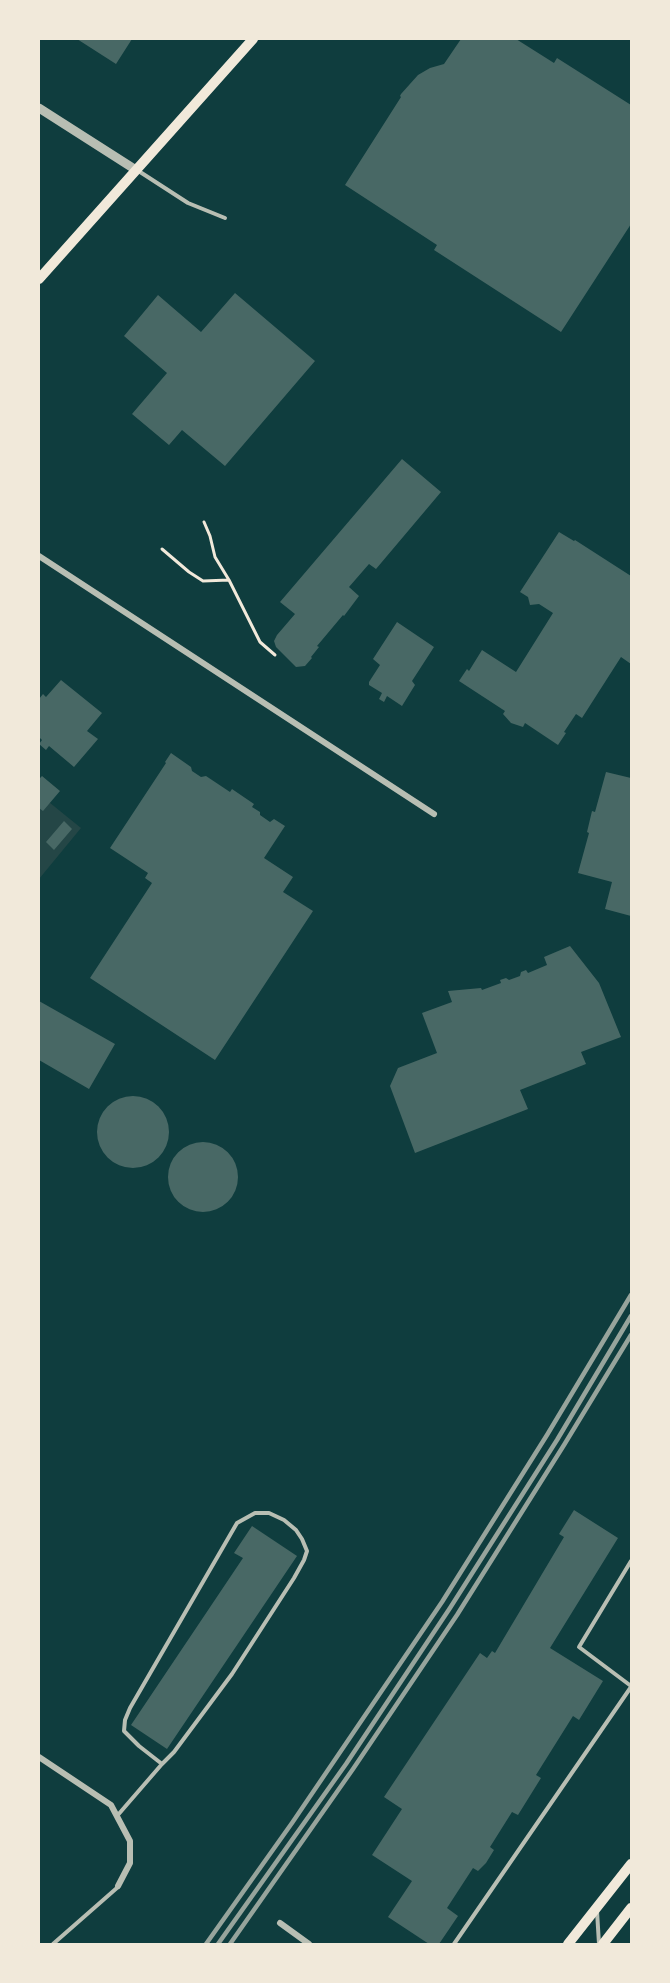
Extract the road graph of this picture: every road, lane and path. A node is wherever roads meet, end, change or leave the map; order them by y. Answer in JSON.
{"nodes":[{"id":1,"x":253,"y":39,"type":"edge"},
{"id":2,"x":39,"y":108,"type":"edge"},
{"id":3,"x":136,"y":170,"type":"junction"},
{"id":4,"x":225,"y":218,"type":"dead end"},
{"id":5,"x":39,"y":279,"type":"edge"},
{"id":6,"x":204,"y":522,"type":"dead end"},
{"id":7,"x":162,"y":549,"type":"dead end"},
{"id":8,"x":39,"y":556,"type":"edge"},
{"id":9,"x":229,"y":579,"type":"junction"},
{"id":10,"x":275,"y":655,"type":"dead end"},
{"id":11,"x":434,"y":814,"type":"dead end"},
{"id":12,"x":631,"y":1561,"type":"edge"},
{"id":13,"x":631,"y":1686,"type":"edge"},
{"id":14,"x":39,"y":1757,"type":"edge"},
{"id":15,"x":162,"y":1764,"type":"junction"},
{"id":16,"x":117,"y":1816,"type":"junction"},
{"id":17,"x":631,"y":1864,"type":"edge"},
{"id":18,"x":118,"y":1886,"type":"joint"},
{"id":19,"x":596,"y":1908,"type":"junction"},
{"id":20,"x":631,"y":1908,"type":"edge"},
{"id":21,"x":280,"y":1923,"type":"dead end"},
{"id":22,"x":53,"y":1944,"type":"edge"},
{"id":23,"x":309,"y":1944,"type":"edge"},
{"id":24,"x":454,"y":1944,"type":"edge"},
{"id":25,"x":568,"y":1944,"type":"edge"},
{"id":26,"x":601,"y":1944,"type":"edge"}],
"edges":[{"from":1,"to":3,"type":"main road"},
{"from":2,"to":3,"type":"street"},
{"from":3,"to":4,"type":"lane"},
{"from":3,"to":5,"type":"main road"},
{"from":6,"to":9,"type":"path"},
{"from":7,"to":9,"type":"path"},
{"from":8,"to":11,"type":"street"},
{"from":9,"to":10,"type":"path"},
{"from":12,"to":13,"type":"lane"},
{"from":13,"to":24,"type":"lane"},
{"from":14,"to":16,"type":"street"},
{"from":15,"to":15,"type":"lane"},
{"from":15,"to":16,"type":"lane"},
{"from":16,"to":18,"type":"street"},
{"from":17,"to":19,"type":"main road"},
{"from":18,"to":22,"type":"lane"},
{"from":19,"to":25,"type":"main road"},
{"from":19,"to":26,"type":"lane"},
{"from":20,"to":26,"type":"main road"},
{"from":21,"to":23,"type":"street"}]}
